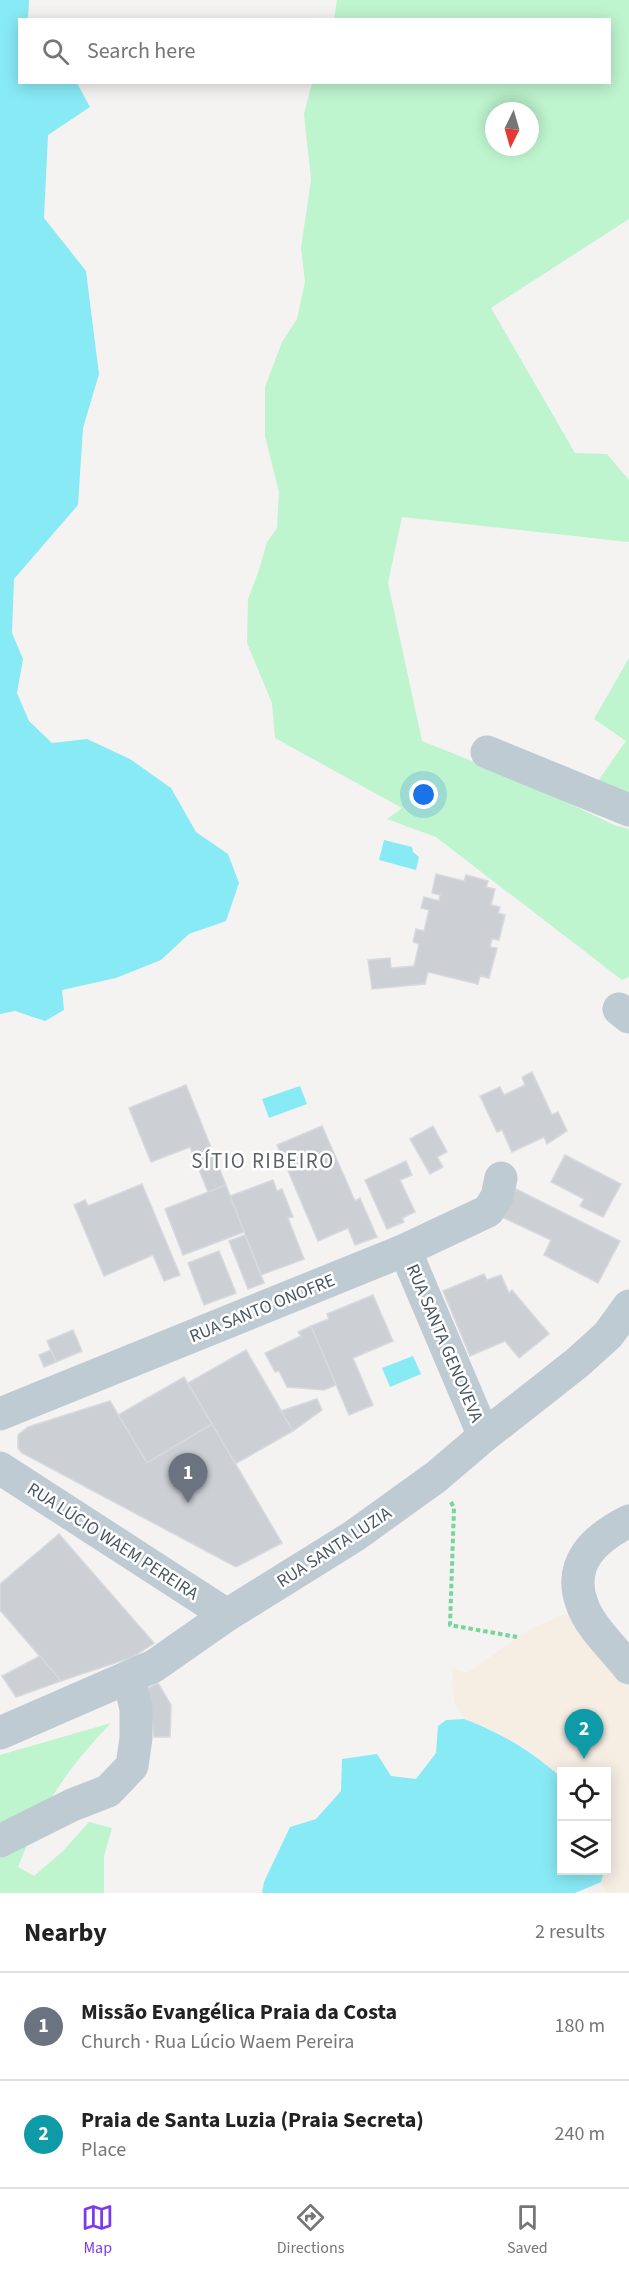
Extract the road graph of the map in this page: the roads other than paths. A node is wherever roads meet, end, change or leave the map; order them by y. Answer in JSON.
{"nodes":[{"id":1,"x":487,"y":752,"type":"dead end"},
{"id":2,"x":629,"y":810,"type":"edge"},
{"id":3,"x":501,"y":1178,"type":"dead end"},
{"id":4,"x":405,"y":1250,"type":"junction"},
{"id":5,"x":629,"y":1306,"type":"edge"},
{"id":6,"x":0,"y":1414,"type":"edge"},
{"id":7,"x":484,"y":1436,"type":"junction"},
{"id":8,"x":0,"y":1468,"type":"edge"},
{"id":9,"x":629,"y":1521,"type":"edge"},
{"id":10,"x":227,"y":1615,"type":"junction"},
{"id":11,"x":629,"y":1668,"type":"edge"},
{"id":12,"x":129,"y":1678,"type":"junction"},
{"id":13,"x":0,"y":1732,"type":"edge"},
{"id":14,"x":0,"y":1841,"type":"edge"}],
"edges":[{"from":1,"to":2,"type":"street"},
{"from":3,"to":4,"type":"street","name":"RUA SANTO ONOFRE"},
{"from":4,"to":6,"type":"street","name":"RUA SANTO ONOFRE"},
{"from":4,"to":7,"type":"street","name":"RUA SANTA GENOVEVA"},
{"from":5,"to":7,"type":"street","name":"RUA SANTA LUZIA"},
{"from":7,"to":10,"type":"street","name":"RUA SANTA LUZIA"},
{"from":8,"to":10,"type":"street","name":"RUA LÚCIO WAEM PEREIRA"},
{"from":9,"to":11,"type":"street"},
{"from":10,"to":12,"type":"street","name":"RUA SANTA LUZIA"},
{"from":12,"to":13,"type":"street","name":"RUA SANTA LUZIA"},
{"from":12,"to":14,"type":"street"}]}
